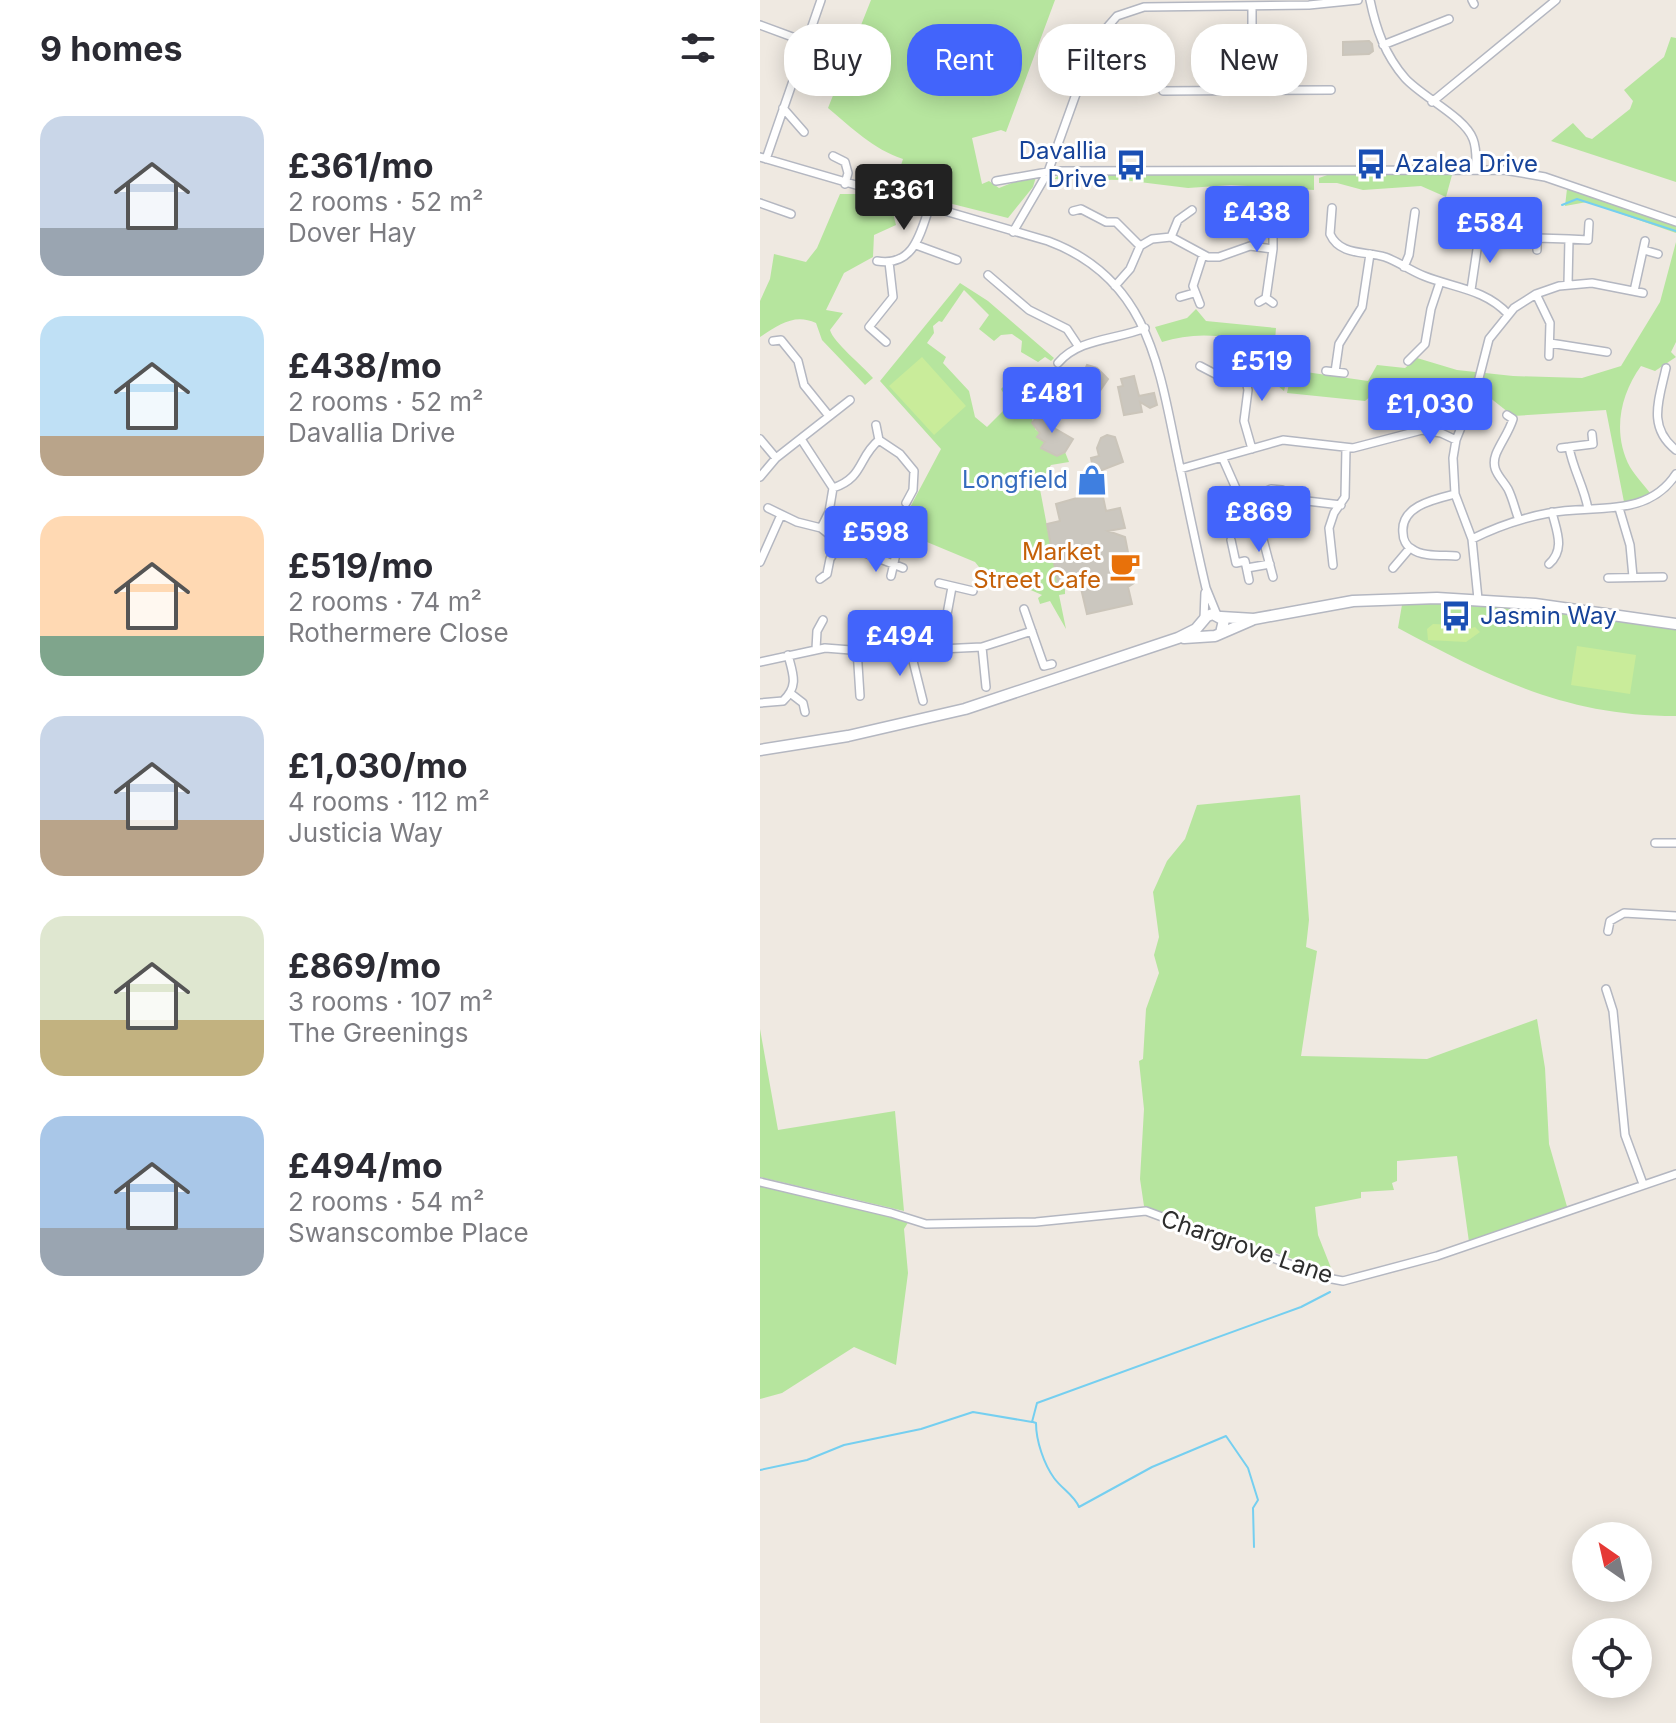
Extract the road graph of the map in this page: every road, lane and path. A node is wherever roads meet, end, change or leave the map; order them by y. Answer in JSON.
{"nodes":[{"id":1,"x":821,"y":0,"type":"edge"},
{"id":2,"x":1358,"y":0,"type":"edge"},
{"id":3,"x":1370,"y":0,"type":"edge"},
{"id":4,"x":1556,"y":0,"type":"edge"},
{"id":5,"x":1142,"y":3,"type":"edge"},
{"id":6,"x":1252,"y":6,"type":"junction"},
{"id":7,"x":1449,"y":19,"type":"dead end"},
{"id":8,"x":812,"y":24,"type":"edge"},
{"id":9,"x":1252,"y":24,"type":"edge"},
{"id":10,"x":760,"y":25,"type":"edge"},
{"id":11,"x":784,"y":34,"type":"edge"},
{"id":12,"x":1383,"y":45,"type":"junction"},
{"id":13,"x":1307,"y":90,"type":"edge"},
{"id":14,"x":1331,"y":90,"type":"dead end"},
{"id":15,"x":787,"y":96,"type":"edge"},
{"id":16,"x":1432,"y":102,"type":"junction"},
{"id":17,"x":783,"y":108,"type":"junction"},
{"id":18,"x":804,"y":132,"type":"dead end"},
{"id":19,"x":833,"y":156,"type":"dead end"},
{"id":20,"x":763,"y":158,"type":"edge"},
{"id":21,"x":1476,"y":170,"type":"junction"},
{"id":22,"x":1048,"y":172,"type":"junction"},
{"id":23,"x":996,"y":181,"type":"dead end"},
{"id":24,"x":845,"y":184,"type":"junction"},
{"id":25,"x":760,"y":203,"type":"edge"},
{"id":26,"x":1272,"y":205,"type":"dead end"},
{"id":27,"x":929,"y":208,"type":"junction"},
{"id":28,"x":1332,"y":208,"type":"dead end"},
{"id":29,"x":1194,"y":209,"type":"dead end"},
{"id":30,"x":1073,"y":211,"type":"dead end"},
{"id":31,"x":1415,"y":212,"type":"dead end"},
{"id":32,"x":791,"y":214,"type":"dead end"},
{"id":33,"x":1119,"y":214,"type":"dead end"},
{"id":34,"x":1403,"y":221,"type":"dead end"},
{"id":35,"x":1116,"y":222,"type":"junction"},
{"id":36,"x":1414,"y":222,"type":"junction"},
{"id":37,"x":1676,"y":222,"type":"edge"},
{"id":38,"x":1589,"y":223,"type":"dead end"},
{"id":39,"x":1013,"y":232,"type":"junction"},
{"id":40,"x":1171,"y":237,"type":"junction"},
{"id":41,"x":1569,"y":239,"type":"junction"},
{"id":42,"x":1588,"y":240,"type":"junction"},
{"id":43,"x":1468,"y":244,"type":"dead end"},
{"id":44,"x":916,"y":245,"type":"junction"},
{"id":45,"x":1140,"y":246,"type":"junction"},
{"id":46,"x":1273,"y":249,"type":"junction"},
{"id":47,"x":1537,"y":250,"type":"dead end"},
{"id":48,"x":1588,"y":250,"type":"dead end"},
{"id":49,"x":1370,"y":254,"type":"junction"},
{"id":50,"x":1658,"y":254,"type":"dead end"},
{"id":51,"x":1203,"y":255,"type":"junction"},
{"id":52,"x":957,"y":260,"type":"dead end"},
{"id":53,"x":877,"y":261,"type":"dead end"},
{"id":54,"x":889,"y":262,"type":"junction"},
{"id":55,"x":1404,"y":267,"type":"junction"},
{"id":56,"x":988,"y":275,"type":"dead end"},
{"id":57,"x":1440,"y":282,"type":"junction"},
{"id":58,"x":1568,"y":284,"type":"junction"},
{"id":59,"x":1115,"y":286,"type":"junction"},
{"id":60,"x":1471,"y":290,"type":"junction"},
{"id":61,"x":1634,"y":291,"type":"junction"},
{"id":62,"x":1194,"y":293,"type":"junction"},
{"id":63,"x":1643,"y":293,"type":"dead end"},
{"id":64,"x":1536,"y":294,"type":"junction"},
{"id":65,"x":1180,"y":297,"type":"dead end"},
{"id":66,"x":1266,"y":301,"type":"dead end"},
{"id":67,"x":1200,"y":304,"type":"dead end"},
{"id":68,"x":1508,"y":314,"type":"junction"},
{"id":69,"x":1145,"y":328,"type":"junction"},
{"id":70,"x":788,"y":332,"type":"dead end"},
{"id":71,"x":886,"y":342,"type":"dead end"},
{"id":72,"x":1550,"y":343,"type":"junction"},
{"id":73,"x":1079,"y":347,"type":"junction"},
{"id":74,"x":1607,"y":352,"type":"dead end"},
{"id":75,"x":1549,"y":356,"type":"dead end"},
{"id":76,"x":1408,"y":361,"type":"dead end"},
{"id":77,"x":1058,"y":363,"type":"dead end"},
{"id":78,"x":1200,"y":366,"type":"dead end"},
{"id":79,"x":1666,"y":368,"type":"dead end"},
{"id":80,"x":1209,"y":370,"type":"junction"},
{"id":81,"x":1344,"y":373,"type":"dead end"},
{"id":82,"x":1202,"y":379,"type":"dead end"},
{"id":83,"x":850,"y":400,"type":"dead end"},
{"id":84,"x":1507,"y":415,"type":"dead end"},
{"id":85,"x":829,"y":416,"type":"junction"},
{"id":86,"x":876,"y":425,"type":"dead end"},
{"id":87,"x":1592,"y":434,"type":"dead end"},
{"id":88,"x":760,"y":439,"type":"edge"},
{"id":89,"x":801,"y":439,"type":"junction"},
{"id":90,"x":879,"y":440,"type":"junction"},
{"id":91,"x":1456,"y":440,"type":"junction"},
{"id":92,"x":1346,"y":448,"type":"junction"},
{"id":93,"x":1252,"y":449,"type":"junction"},
{"id":94,"x":1676,"y":450,"type":"edge"},
{"id":95,"x":776,"y":458,"type":"junction"},
{"id":96,"x":1223,"y":459,"type":"junction"},
{"id":97,"x":1180,"y":469,"type":"junction"},
{"id":98,"x":760,"y":477,"type":"edge"},
{"id":99,"x":1675,"y":477,"type":"edge"},
{"id":100,"x":833,"y":488,"type":"junction"},
{"id":101,"x":1282,"y":490,"type":"dead end"},
{"id":102,"x":1455,"y":494,"type":"junction"},
{"id":103,"x":1307,"y":501,"type":"dead end"},
{"id":104,"x":1242,"y":502,"type":"junction"},
{"id":105,"x":906,"y":503,"type":"dead end"},
{"id":106,"x":1341,"y":505,"type":"junction"},
{"id":107,"x":768,"y":508,"type":"dead end"},
{"id":108,"x":1619,"y":508,"type":"junction"},
{"id":109,"x":1588,"y":509,"type":"junction"},
{"id":110,"x":1552,"y":512,"type":"junction"},
{"id":111,"x":781,"y":515,"type":"junction"},
{"id":112,"x":1519,"y":520,"type":"junction"},
{"id":113,"x":821,"y":528,"type":"junction"},
{"id":114,"x":1472,"y":539,"type":"junction"},
{"id":115,"x":1231,"y":540,"type":"dead end"},
{"id":116,"x":840,"y":543,"type":"junction"},
{"id":117,"x":1410,"y":548,"type":"junction"},
{"id":118,"x":1456,"y":556,"type":"dead end"},
{"id":119,"x":760,"y":562,"type":"edge"},
{"id":120,"x":1556,"y":562,"type":"dead end"},
{"id":121,"x":891,"y":564,"type":"junction"},
{"id":122,"x":1270,"y":564,"type":"junction"},
{"id":123,"x":1333,"y":565,"type":"dead end"},
{"id":124,"x":903,"y":568,"type":"dead end"},
{"id":125,"x":1247,"y":568,"type":"junction"},
{"id":126,"x":1393,"y":568,"type":"dead end"},
{"id":127,"x":827,"y":576,"type":"dead end"},
{"id":128,"x":891,"y":576,"type":"dead end"},
{"id":129,"x":1273,"y":577,"type":"dead end"},
{"id":130,"x":1633,"y":577,"type":"junction"},
{"id":131,"x":1663,"y":577,"type":"dead end"},
{"id":132,"x":1608,"y":578,"type":"dead end"},
{"id":133,"x":1249,"y":580,"type":"dead end"},
{"id":134,"x":939,"y":583,"type":"dead end"},
{"id":135,"x":952,"y":587,"type":"junction"},
{"id":136,"x":1206,"y":588,"type":"junction"},
{"id":137,"x":973,"y":591,"type":"dead end"},
{"id":138,"x":1478,"y":599,"type":"junction"},
{"id":139,"x":1024,"y":609,"type":"dead end"},
{"id":140,"x":1219,"y":616,"type":"junction"},
{"id":141,"x":1254,"y":619,"type":"junction"},
{"id":142,"x":823,"y":620,"type":"dead end"},
{"id":143,"x":1203,"y":620,"type":"junction"},
{"id":144,"x":1676,"y":624,"type":"edge"},
{"id":145,"x":1032,"y":631,"type":"junction"},
{"id":146,"x":1216,"y":635,"type":"junction"},
{"id":147,"x":1178,"y":638,"type":"junction"},
{"id":148,"x":902,"y":639,"type":"dead end"},
{"id":149,"x":941,"y":647,"type":"junction"},
{"id":150,"x":982,"y":647,"type":"junction"},
{"id":151,"x":816,"y":649,"type":"junction"},
{"id":152,"x":857,"y":649,"type":"junction"},
{"id":153,"x":910,"y":649,"type":"junction"},
{"id":154,"x":877,"y":652,"type":"junction"},
{"id":155,"x":788,"y":655,"type":"junction"},
{"id":156,"x":760,"y":662,"type":"edge"},
{"id":157,"x":1052,"y":664,"type":"dead end"},
{"id":158,"x":986,"y":687,"type":"dead end"},
{"id":159,"x":862,"y":690,"type":"dead end"},
{"id":160,"x":790,"y":693,"type":"junction"},
{"id":161,"x":923,"y":701,"type":"dead end"},
{"id":162,"x":760,"y":703,"type":"edge"},
{"id":163,"x":805,"y":712,"type":"dead end"},
{"id":164,"x":760,"y":750,"type":"edge"},
{"id":165,"x":1655,"y":843,"type":"dead end"},
{"id":166,"x":1676,"y":843,"type":"edge"},
{"id":167,"x":1676,"y":916,"type":"edge"},
{"id":168,"x":1608,"y":931,"type":"dead end"},
{"id":169,"x":1606,"y":989,"type":"dead end"},
{"id":170,"x":1676,"y":1174,"type":"edge"},
{"id":171,"x":760,"y":1182,"type":"edge"},
{"id":172,"x":1643,"y":1184,"type":"junction"}],
"edges":[{"from":1,"to":8,"type":"street"},
{"from":2,"to":6,"type":"street"},
{"from":3,"to":12,"type":"street"},
{"from":4,"to":16,"type":"street"},
{"from":5,"to":6,"type":"street"},
{"from":5,"to":22,"type":"street"},
{"from":6,"to":9,"type":"street"},
{"from":7,"to":12,"type":"street"},
{"from":10,"to":11,"type":"street"},
{"from":12,"to":16,"type":"street"},
{"from":13,"to":14,"type":"street"},
{"from":15,"to":17,"type":"street"},
{"from":16,"to":21,"type":"street"},
{"from":17,"to":18,"type":"street"},
{"from":17,"to":20,"type":"street"},
{"from":19,"to":24,"type":"street"},
{"from":20,"to":24,"type":"street"},
{"from":21,"to":22,"type":"street"},
{"from":21,"to":37,"type":"street"},
{"from":22,"to":23,"type":"street"},
{"from":22,"to":39,"type":"street"},
{"from":24,"to":27,"type":"street"},
{"from":25,"to":32,"type":"street"},
{"from":26,"to":46,"type":"street"},
{"from":27,"to":39,"type":"street"},
{"from":27,"to":44,"type":"street"},
{"from":28,"to":49,"type":"street"},
{"from":29,"to":40,"type":"street"},
{"from":30,"to":35,"type":"street"},
{"from":31,"to":36,"type":"street"},
{"from":33,"to":35,"type":"street"},
{"from":34,"to":36,"type":"street"},
{"from":35,"to":45,"type":"street"},
{"from":36,"to":55,"type":"street"},
{"from":38,"to":42,"type":"street"},
{"from":39,"to":59,"type":"street"},
{"from":40,"to":45,"type":"street"},
{"from":40,"to":51,"type":"street"},
{"from":41,"to":42,"type":"street"},
{"from":41,"to":47,"type":"street"},
{"from":41,"to":58,"type":"street"},
{"from":42,"to":48,"type":"street"},
{"from":43,"to":60,"type":"street"},
{"from":44,"to":52,"type":"street"},
{"from":44,"to":54,"type":"street"},
{"from":45,"to":59,"type":"street"},
{"from":46,"to":51,"type":"street"},
{"from":46,"to":66,"type":"street"},
{"from":49,"to":55,"type":"street"},
{"from":49,"to":81,"type":"street"},
{"from":50,"to":61,"type":"street"},
{"from":51,"to":62,"type":"street"},
{"from":53,"to":54,"type":"street"},
{"from":54,"to":71,"type":"street"},
{"from":55,"to":57,"type":"street"},
{"from":56,"to":73,"type":"street"},
{"from":57,"to":60,"type":"street"},
{"from":57,"to":76,"type":"street"},
{"from":58,"to":61,"type":"street"},
{"from":58,"to":64,"type":"street"},
{"from":59,"to":69,"type":"street"},
{"from":60,"to":68,"type":"street"},
{"from":61,"to":63,"type":"street"},
{"from":62,"to":65,"type":"street"},
{"from":62,"to":67,"type":"street"},
{"from":64,"to":68,"type":"street"},
{"from":64,"to":72,"type":"street"},
{"from":68,"to":91,"type":"street"},
{"from":69,"to":73,"type":"street"},
{"from":69,"to":97,"type":"street"},
{"from":70,"to":85,"type":"street"},
{"from":72,"to":74,"type":"street"},
{"from":72,"to":75,"type":"street"},
{"from":73,"to":77,"type":"street"},
{"from":78,"to":80,"type":"street"},
{"from":79,"to":94,"type":"street"},
{"from":80,"to":82,"type":"street"},
{"from":80,"to":93,"type":"street"},
{"from":83,"to":85,"type":"street"},
{"from":84,"to":112,"type":"street"},
{"from":85,"to":89,"type":"street"},
{"from":86,"to":90,"type":"street"},
{"from":87,"to":109,"type":"street"},
{"from":88,"to":95,"type":"street"},
{"from":89,"to":95,"type":"street"},
{"from":89,"to":100,"type":"street"},
{"from":90,"to":100,"type":"street"},
{"from":90,"to":105,"type":"street"},
{"from":91,"to":92,"type":"street"},
{"from":91,"to":102,"type":"street"},
{"from":92,"to":93,"type":"street"},
{"from":92,"to":106,"type":"street"},
{"from":93,"to":96,"type":"street"},
{"from":95,"to":98,"type":"street"},
{"from":96,"to":97,"type":"street"},
{"from":96,"to":104,"type":"street"},
{"from":97,"to":136,"type":"street"},
{"from":99,"to":108,"type":"street"},
{"from":100,"to":113,"type":"street"},
{"from":101,"to":104,"type":"street"},
{"from":102,"to":114,"type":"street"},
{"from":102,"to":117,"type":"street"},
{"from":103,"to":106,"type":"street"},
{"from":104,"to":122,"type":"street"},
{"from":106,"to":123,"type":"street"},
{"from":107,"to":111,"type":"street"},
{"from":108,"to":109,"type":"street"},
{"from":108,"to":130,"type":"street"},
{"from":109,"to":110,"type":"street"},
{"from":110,"to":112,"type":"street"},
{"from":110,"to":120,"type":"street"},
{"from":111,"to":113,"type":"street"},
{"from":111,"to":119,"type":"street"},
{"from":112,"to":114,"type":"street"},
{"from":113,"to":116,"type":"street"},
{"from":114,"to":138,"type":"street"},
{"from":115,"to":125,"type":"street"},
{"from":116,"to":121,"type":"street"},
{"from":116,"to":127,"type":"street"},
{"from":117,"to":118,"type":"street"},
{"from":117,"to":126,"type":"street"},
{"from":121,"to":124,"type":"street"},
{"from":121,"to":128,"type":"street"},
{"from":122,"to":125,"type":"street"},
{"from":122,"to":129,"type":"street"},
{"from":125,"to":133,"type":"street"},
{"from":130,"to":131,"type":"street"},
{"from":130,"to":132,"type":"street"},
{"from":134,"to":135,"type":"street"},
{"from":135,"to":137,"type":"street"},
{"from":135,"to":149,"type":"street"},
{"from":136,"to":140,"type":"street"},
{"from":136,"to":143,"type":"street"},
{"from":138,"to":141,"type":"street"},
{"from":138,"to":144,"type":"street"},
{"from":139,"to":145,"type":"street"},
{"from":140,"to":141,"type":"street"},
{"from":140,"to":143,"type":"street"},
{"from":140,"to":146,"type":"street"},
{"from":141,"to":146,"type":"street"},
{"from":142,"to":151,"type":"street"},
{"from":143,"to":146,"type":"street"},
{"from":143,"to":147,"type":"street"},
{"from":145,"to":150,"type":"street"},
{"from":145,"to":157,"type":"street"},
{"from":146,"to":147,"type":"street"},
{"from":147,"to":164,"type":"street"},
{"from":148,"to":154,"type":"street"},
{"from":149,"to":150,"type":"street"},
{"from":149,"to":153,"type":"street"},
{"from":150,"to":158,"type":"street"},
{"from":151,"to":152,"type":"street"},
{"from":151,"to":155,"type":"street"},
{"from":152,"to":154,"type":"street"},
{"from":152,"to":159,"type":"street"},
{"from":153,"to":154,"type":"street"},
{"from":153,"to":161,"type":"street"},
{"from":155,"to":156,"type":"street"},
{"from":155,"to":160,"type":"street"},
{"from":160,"to":162,"type":"street"},
{"from":160,"to":163,"type":"street"},
{"from":165,"to":166,"type":"street"},
{"from":167,"to":168,"type":"street"},
{"from":169,"to":172,"type":"street"},
{"from":170,"to":172,"type":"street","name":"Chargrove Lane"},
{"from":171,"to":172,"type":"street","name":"Chargrove Lane"}]}
